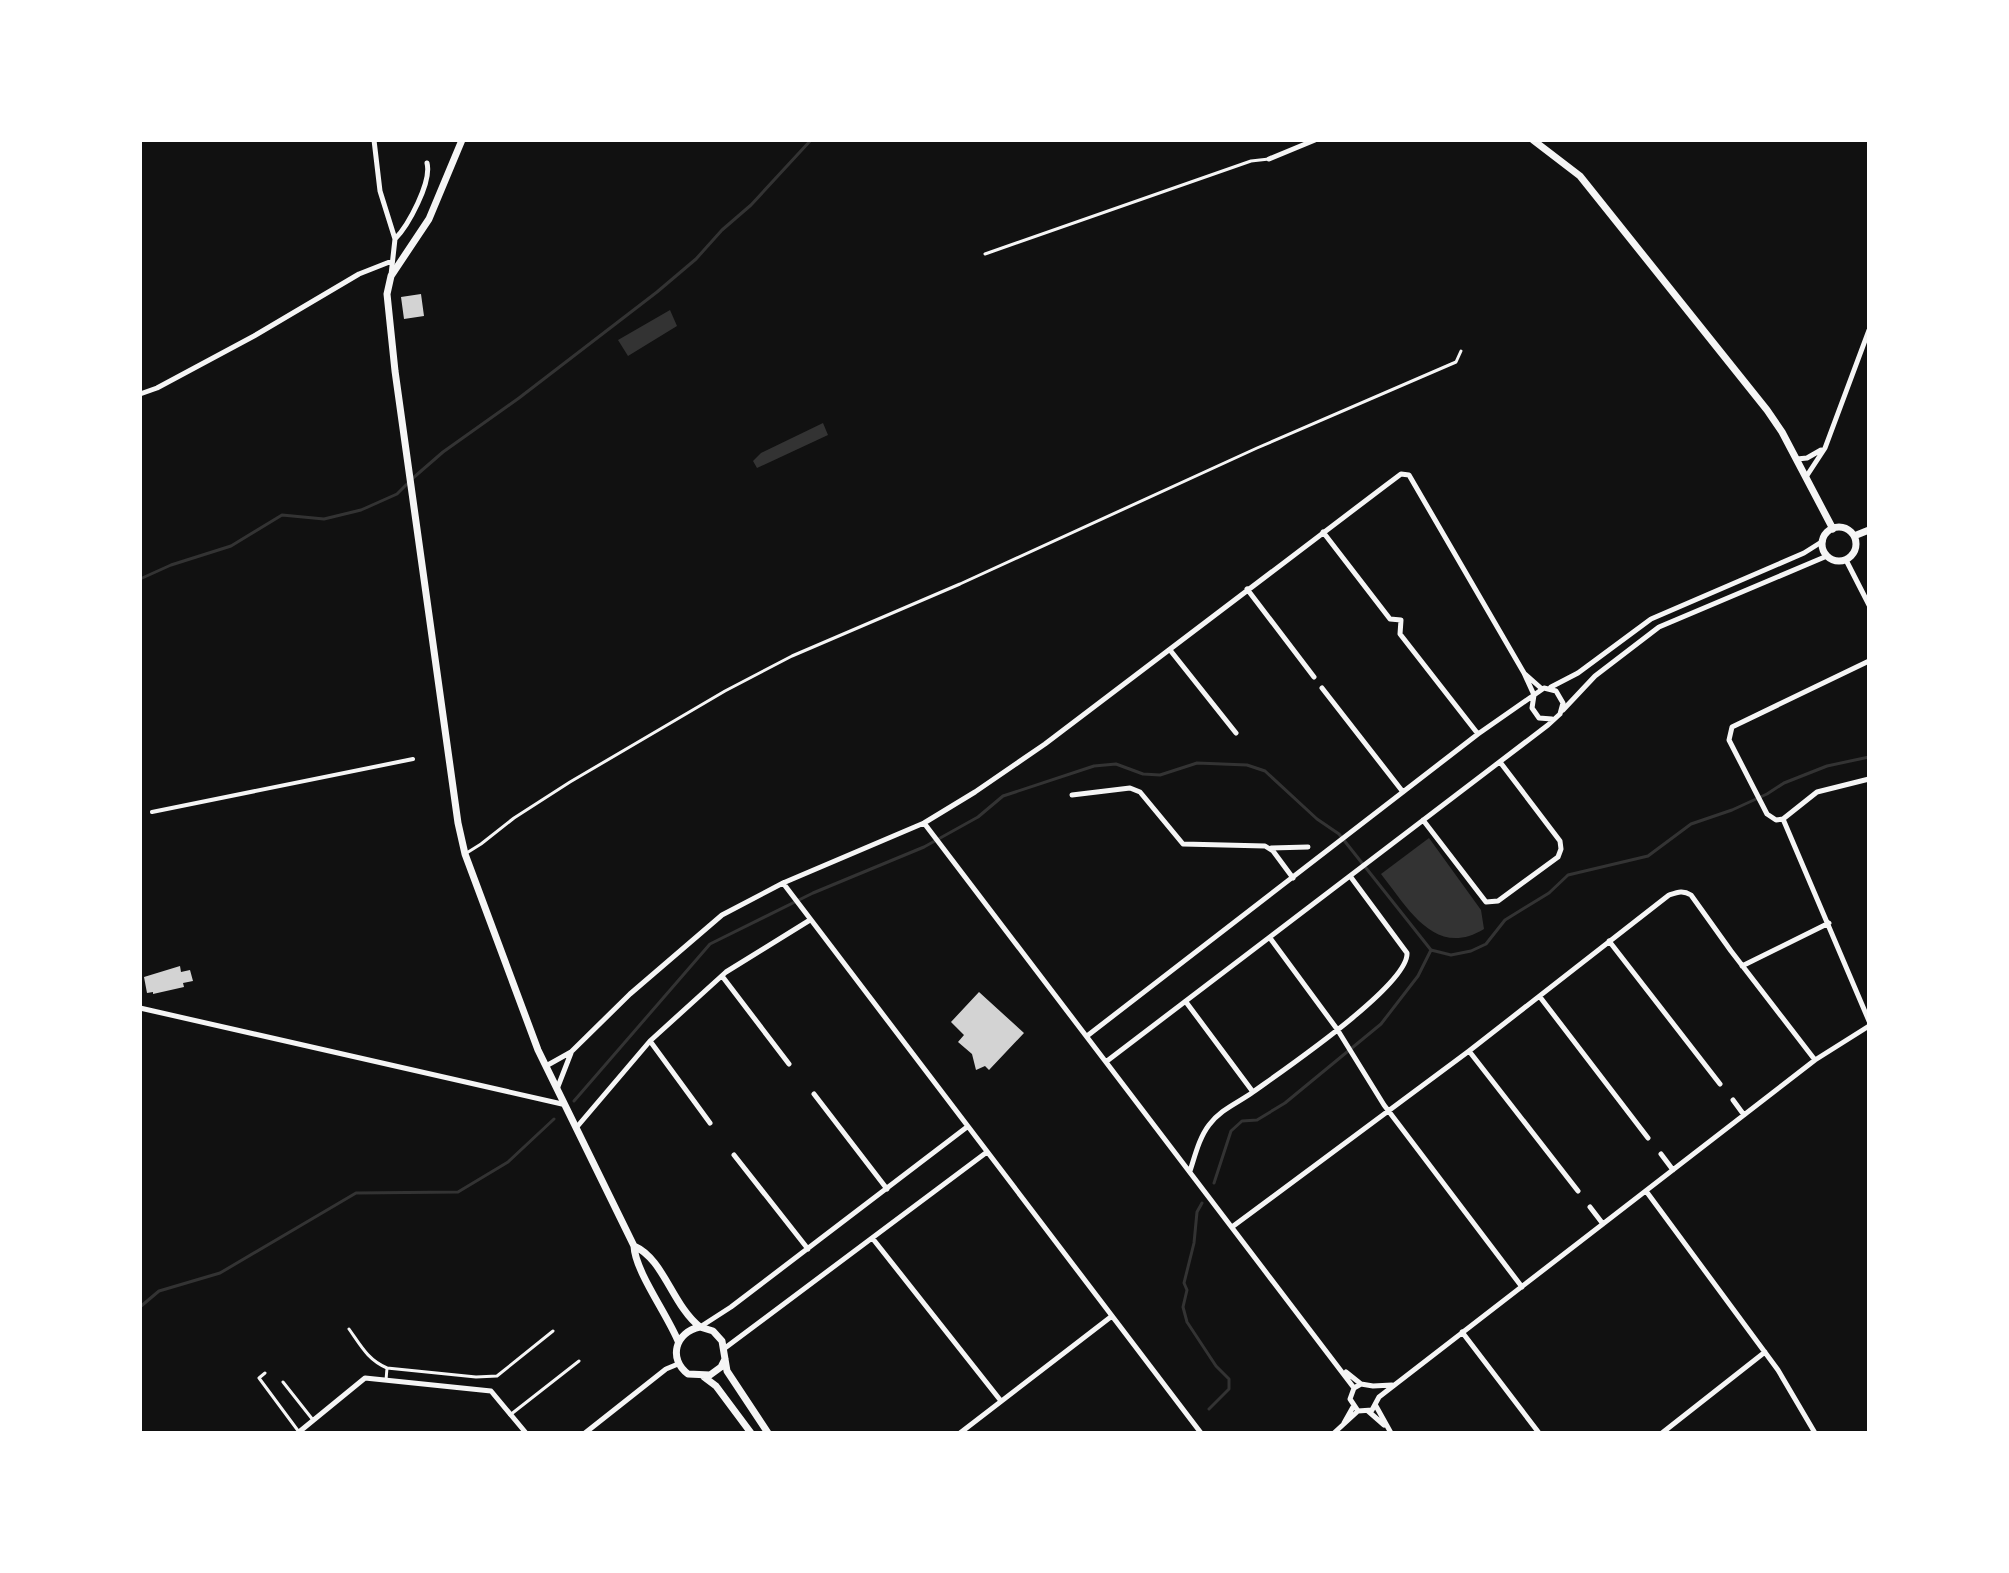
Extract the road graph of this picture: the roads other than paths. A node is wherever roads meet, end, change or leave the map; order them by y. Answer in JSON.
{"nodes":[{"id":1,"x":374,"y":140,"type":"edge"},
{"id":2,"x":462,"y":140,"type":"edge"},
{"id":3,"x":1315,"y":140,"type":"edge"},
{"id":4,"x":1533,"y":140,"type":"edge"},
{"id":5,"x":1269,"y":159,"type":"joint"},
{"id":6,"x":427,"y":163,"type":"dead end"},
{"id":7,"x":395,"y":239,"type":"junction"},
{"id":8,"x":985,"y":254,"type":"dead end"},
{"id":9,"x":392,"y":261,"type":"junction"},
{"id":10,"x":391,"y":276,"type":"junction"},
{"id":11,"x":1869,"y":330,"type":"edge"},
{"id":12,"x":1461,"y":351,"type":"dead end"},
{"id":13,"x":140,"y":394,"type":"edge"},
{"id":14,"x":1825,"y":448,"type":"junction"},
{"id":15,"x":1797,"y":459,"type":"junction"},
{"id":16,"x":1806,"y":477,"type":"junction"},
{"id":17,"x":1833,"y":529,"type":"junction"},
{"id":18,"x":1869,"y":530,"type":"edge"},
{"id":19,"x":1323,"y":532,"type":"junction"},
{"id":20,"x":1854,"y":536,"type":"junction"},
{"id":21,"x":1823,"y":541,"type":"junction"},
{"id":22,"x":1827,"y":556,"type":"junction"},
{"id":23,"x":1846,"y":560,"type":"junction"},
{"id":24,"x":1247,"y":589,"type":"junction"},
{"id":25,"x":1869,"y":605,"type":"edge"},
{"id":26,"x":1170,"y":650,"type":"junction"},
{"id":27,"x":1869,"y":661,"type":"edge"},
{"id":28,"x":1524,"y":673,"type":"junction"},
{"id":29,"x":1314,"y":677,"type":"dead end"},
{"id":30,"x":1322,"y":688,"type":"dead end"},
{"id":31,"x":1546,"y":689,"type":"junction"},
{"id":32,"x":1534,"y":695,"type":"junction"},
{"id":33,"x":1560,"y":714,"type":"junction"},
{"id":34,"x":1552,"y":719,"type":"junction"},
{"id":35,"x":1236,"y":733,"type":"dead end"},
{"id":36,"x":1478,"y":734,"type":"junction"},
{"id":37,"x":413,"y":759,"type":"dead end"},
{"id":38,"x":1500,"y":762,"type":"junction"},
{"id":39,"x":1868,"y":781,"type":"edge"},
{"id":40,"x":1403,"y":792,"type":"junction"},
{"id":41,"x":1072,"y":795,"type":"dead end"},
{"id":42,"x":152,"y":812,"type":"dead end"},
{"id":43,"x":1783,"y":819,"type":"junction"},
{"id":44,"x":1423,"y":820,"type":"junction"},
{"id":45,"x":924,"y":823,"type":"junction"},
{"id":46,"x":1308,"y":847,"type":"dead end"},
{"id":47,"x":1270,"y":848,"type":"junction"},
{"id":48,"x":465,"y":854,"type":"junction"},
{"id":49,"x":1350,"y":876,"type":"junction"},
{"id":50,"x":1293,"y":878,"type":"junction"},
{"id":51,"x":783,"y":883,"type":"junction"},
{"id":52,"x":808,"y":918,"type":"junction"},
{"id":53,"x":1829,"y":923,"type":"junction"},
{"id":54,"x":1270,"y":938,"type":"junction"},
{"id":55,"x":1609,"y":941,"type":"junction"},
{"id":56,"x":1742,"y":966,"type":"junction"},
{"id":57,"x":722,"y":976,"type":"junction"},
{"id":58,"x":1540,"y":997,"type":"junction"},
{"id":59,"x":1186,"y":1002,"type":"junction"},
{"id":60,"x":140,"y":1008,"type":"edge"},
{"id":61,"x":1869,"y":1023,"type":"edge"},
{"id":62,"x":1337,"y":1029,"type":"junction"},
{"id":63,"x":1087,"y":1036,"type":"junction"},
{"id":64,"x":650,"y":1041,"type":"junction"},
{"id":65,"x":1469,"y":1051,"type":"junction"},
{"id":66,"x":571,"y":1052,"type":"junction"},
{"id":67,"x":1815,"y":1060,"type":"junction"},
{"id":68,"x":1107,"y":1061,"type":"junction"},
{"id":69,"x":789,"y":1064,"type":"dead end"},
{"id":70,"x":546,"y":1066,"type":"junction"},
{"id":71,"x":1720,"y":1084,"type":"dead end"},
{"id":72,"x":556,"y":1090,"type":"junction"},
{"id":73,"x":1253,"y":1092,"type":"junction"},
{"id":74,"x":814,"y":1094,"type":"dead end"},
{"id":75,"x":1733,"y":1100,"type":"dead end"},
{"id":76,"x":562,"y":1104,"type":"junction"},
{"id":77,"x":1388,"y":1111,"type":"junction"},
{"id":78,"x":1744,"y":1115,"type":"junction"},
{"id":79,"x":710,"y":1123,"type":"dead end"},
{"id":80,"x":967,"y":1127,"type":"junction"},
{"id":81,"x":575,"y":1129,"type":"junction"},
{"id":82,"x":1648,"y":1138,"type":"dead end"},
{"id":83,"x":987,"y":1152,"type":"junction"},
{"id":84,"x":1661,"y":1154,"type":"dead end"},
{"id":85,"x":734,"y":1155,"type":"dead end"},
{"id":86,"x":1673,"y":1170,"type":"junction"},
{"id":87,"x":1190,"y":1171,"type":"junction"},
{"id":88,"x":887,"y":1189,"type":"junction"},
{"id":89,"x":1578,"y":1191,"type":"dead end"},
{"id":90,"x":1646,"y":1191,"type":"junction"},
{"id":91,"x":1590,"y":1207,"type":"dead end"},
{"id":92,"x":1603,"y":1224,"type":"junction"},
{"id":93,"x":1232,"y":1227,"type":"junction"},
{"id":94,"x":873,"y":1239,"type":"junction"},
{"id":95,"x":634,"y":1246,"type":"junction"},
{"id":96,"x":808,"y":1249,"type":"junction"},
{"id":97,"x":1522,"y":1287,"type":"junction"},
{"id":98,"x":1112,"y":1316,"type":"junction"},
{"id":99,"x":700,"y":1327,"type":"junction"},
{"id":100,"x":349,"y":1329,"type":"dead end"},
{"id":101,"x":553,"y":1331,"type":"dead end"},
{"id":102,"x":1462,"y":1332,"type":"junction"},
{"id":103,"x":678,"y":1341,"type":"junction"},
{"id":104,"x":725,"y":1348,"type":"junction"},
{"id":105,"x":1765,"y":1352,"type":"junction"},
{"id":106,"x":725,"y":1359,"type":"junction"},
{"id":107,"x":579,"y":1361,"type":"dead end"},
{"id":108,"x":678,"y":1364,"type":"junction"},
{"id":109,"x":387,"y":1368,"type":"junction"},
{"id":110,"x":1342,"y":1369,"type":"junction"},
{"id":111,"x":265,"y":1373,"type":"dead end"},
{"id":112,"x":702,"y":1376,"type":"junction"},
{"id":113,"x":386,"y":1380,"type":"junction"},
{"id":114,"x":283,"y":1382,"type":"dead end"},
{"id":115,"x":1361,"y":1384,"type":"junction"},
{"id":116,"x":1394,"y":1384,"type":"junction"},
{"id":117,"x":1373,"y":1386,"type":"junction"},
{"id":118,"x":1354,"y":1388,"type":"junction"},
{"id":119,"x":1379,"y":1397,"type":"junction"},
{"id":120,"x":1001,"y":1401,"type":"junction"},
{"id":121,"x":1376,"y":1406,"type":"junction"},
{"id":122,"x":1356,"y":1409,"type":"junction"},
{"id":123,"x":1368,"y":1411,"type":"junction"},
{"id":124,"x":510,"y":1415,"type":"junction"},
{"id":125,"x":313,"y":1420,"type":"junction"},
{"id":126,"x":1390,"y":1430,"type":"edge"},
{"id":127,"x":298,"y":1433,"type":"edge"},
{"id":128,"x":526,"y":1433,"type":"edge"},
{"id":129,"x":585,"y":1433,"type":"edge"},
{"id":130,"x":751,"y":1433,"type":"edge"},
{"id":131,"x":768,"y":1433,"type":"edge"},
{"id":132,"x":960,"y":1433,"type":"edge"},
{"id":133,"x":1201,"y":1433,"type":"edge"},
{"id":134,"x":1334,"y":1433,"type":"edge"},
{"id":135,"x":1539,"y":1433,"type":"edge"},
{"id":136,"x":1662,"y":1433,"type":"edge"},
{"id":137,"x":1815,"y":1433,"type":"edge"}],
"edges":[{"from":1,"to":7,"type":"street"},
{"from":2,"to":10,"type":"street"},
{"from":3,"to":5,"type":"street"},
{"from":4,"to":15,"type":"street"},
{"from":5,"to":8,"type":"lane"},
{"from":6,"to":7,"type":"street"},
{"from":7,"to":9,"type":"street"},
{"from":9,"to":10,"type":"street"},
{"from":9,"to":13,"type":"street"},
{"from":10,"to":48,"type":"street"},
{"from":11,"to":14,"type":"street"},
{"from":12,"to":48,"type":"lane"},
{"from":14,"to":15,"type":"street"},
{"from":14,"to":16,"type":"street"},
{"from":15,"to":16,"type":"street"},
{"from":16,"to":17,"type":"street"},
{"from":17,"to":20,"type":"street"},
{"from":17,"to":21,"type":"street"},
{"from":18,"to":20,"type":"street"},
{"from":19,"to":24,"type":"street"},
{"from":19,"to":28,"type":"street"},
{"from":19,"to":36,"type":"street"},
{"from":20,"to":23,"type":"street"},
{"from":21,"to":22,"type":"street"},
{"from":21,"to":31,"type":"street"},
{"from":22,"to":23,"type":"street"},
{"from":22,"to":33,"type":"street"},
{"from":23,"to":25,"type":"street"},
{"from":24,"to":26,"type":"street"},
{"from":24,"to":29,"type":"street"},
{"from":26,"to":35,"type":"street"},
{"from":26,"to":45,"type":"street"},
{"from":27,"to":43,"type":"street"},
{"from":28,"to":31,"type":"street"},
{"from":28,"to":32,"type":"street"},
{"from":30,"to":40,"type":"street"},
{"from":31,"to":32,"type":"street"},
{"from":31,"to":33,"type":"street"},
{"from":32,"to":34,"type":"street"},
{"from":32,"to":36,"type":"street"},
{"from":33,"to":34,"type":"street"},
{"from":34,"to":38,"type":"street"},
{"from":36,"to":40,"type":"street"},
{"from":37,"to":42,"type":"street"},
{"from":38,"to":44,"type":"street"},
{"from":38,"to":44,"type":"street"},
{"from":39,"to":43,"type":"street"},
{"from":40,"to":50,"type":"street"},
{"from":41,"to":47,"type":"street"},
{"from":43,"to":53,"type":"street"},
{"from":44,"to":49,"type":"street"},
{"from":45,"to":51,"type":"street"},
{"from":45,"to":63,"type":"street"},
{"from":46,"to":47,"type":"street"},
{"from":47,"to":50,"type":"street"},
{"from":48,"to":70,"type":"street"},
{"from":49,"to":54,"type":"street"},
{"from":49,"to":62,"type":"street"},
{"from":50,"to":63,"type":"street"},
{"from":51,"to":52,"type":"street"},
{"from":51,"to":66,"type":"street"},
{"from":52,"to":57,"type":"street"},
{"from":52,"to":80,"type":"street"},
{"from":53,"to":56,"type":"street"},
{"from":53,"to":61,"type":"street"},
{"from":54,"to":59,"type":"street"},
{"from":54,"to":62,"type":"street"},
{"from":55,"to":56,"type":"street"},
{"from":55,"to":58,"type":"street"},
{"from":55,"to":71,"type":"street"},
{"from":56,"to":67,"type":"street"},
{"from":57,"to":64,"type":"street"},
{"from":57,"to":69,"type":"street"},
{"from":58,"to":65,"type":"street"},
{"from":58,"to":82,"type":"street"},
{"from":59,"to":68,"type":"street"},
{"from":59,"to":73,"type":"street"},
{"from":60,"to":76,"type":"street"},
{"from":61,"to":67,"type":"street"},
{"from":62,"to":73,"type":"street"},
{"from":62,"to":77,"type":"street"},
{"from":63,"to":68,"type":"street"},
{"from":64,"to":79,"type":"street"},
{"from":64,"to":81,"type":"street"},
{"from":65,"to":77,"type":"street"},
{"from":65,"to":89,"type":"street"},
{"from":66,"to":70,"type":"street"},
{"from":66,"to":72,"type":"street"},
{"from":67,"to":78,"type":"street"},
{"from":68,"to":87,"type":"street"},
{"from":70,"to":72,"type":"street"},
{"from":72,"to":76,"type":"street"},
{"from":73,"to":87,"type":"street"},
{"from":74,"to":88,"type":"street"},
{"from":75,"to":78,"type":"street"},
{"from":76,"to":81,"type":"street"},
{"from":77,"to":93,"type":"street"},
{"from":77,"to":97,"type":"street"},
{"from":78,"to":86,"type":"street"},
{"from":80,"to":83,"type":"street"},
{"from":80,"to":88,"type":"street"},
{"from":81,"to":95,"type":"street"},
{"from":83,"to":94,"type":"street"},
{"from":83,"to":98,"type":"street"},
{"from":84,"to":86,"type":"street"},
{"from":85,"to":96,"type":"street"},
{"from":86,"to":90,"type":"street"},
{"from":87,"to":93,"type":"street"},
{"from":88,"to":96,"type":"street"},
{"from":90,"to":92,"type":"street"},
{"from":90,"to":105,"type":"street"},
{"from":91,"to":92,"type":"street"},
{"from":92,"to":97,"type":"street"},
{"from":93,"to":110,"type":"street"},
{"from":94,"to":104,"type":"street"},
{"from":94,"to":120,"type":"street"},
{"from":95,"to":99,"type":"street"},
{"from":95,"to":103,"type":"street"},
{"from":96,"to":99,"type":"street"},
{"from":97,"to":102,"type":"street"},
{"from":98,"to":120,"type":"street"},
{"from":98,"to":133,"type":"street"},
{"from":99,"to":103,"type":"street"},
{"from":99,"to":104,"type":"street"},
{"from":100,"to":109,"type":"lane"},
{"from":101,"to":109,"type":"lane"},
{"from":102,"to":116,"type":"street"},
{"from":102,"to":135,"type":"street"},
{"from":103,"to":108,"type":"street"},
{"from":104,"to":106,"type":"street"},
{"from":105,"to":136,"type":"street"},
{"from":105,"to":137,"type":"street"},
{"from":106,"to":112,"type":"street"},
{"from":106,"to":131,"type":"street"},
{"from":107,"to":124,"type":"lane"},
{"from":108,"to":112,"type":"street"},
{"from":108,"to":129,"type":"street"},
{"from":109,"to":113,"type":"lane"},
{"from":110,"to":115,"type":"street"},
{"from":110,"to":118,"type":"street"},
{"from":111,"to":127,"type":"lane"},
{"from":112,"to":130,"type":"street"},
{"from":113,"to":124,"type":"street"},
{"from":113,"to":125,"type":"street"},
{"from":114,"to":125,"type":"lane"},
{"from":115,"to":117,"type":"street"},
{"from":115,"to":118,"type":"street"},
{"from":116,"to":117,"type":"street"},
{"from":116,"to":119,"type":"street"},
{"from":117,"to":119,"type":"street"},
{"from":118,"to":122,"type":"street"},
{"from":119,"to":121,"type":"street"},
{"from":120,"to":132,"type":"street"},
{"from":121,"to":123,"type":"street"},
{"from":121,"to":126,"type":"street"},
{"from":122,"to":123,"type":"street"},
{"from":122,"to":134,"type":"street"},
{"from":123,"to":126,"type":"street"},
{"from":124,"to":128,"type":"street"},
{"from":125,"to":127,"type":"street"}]}
